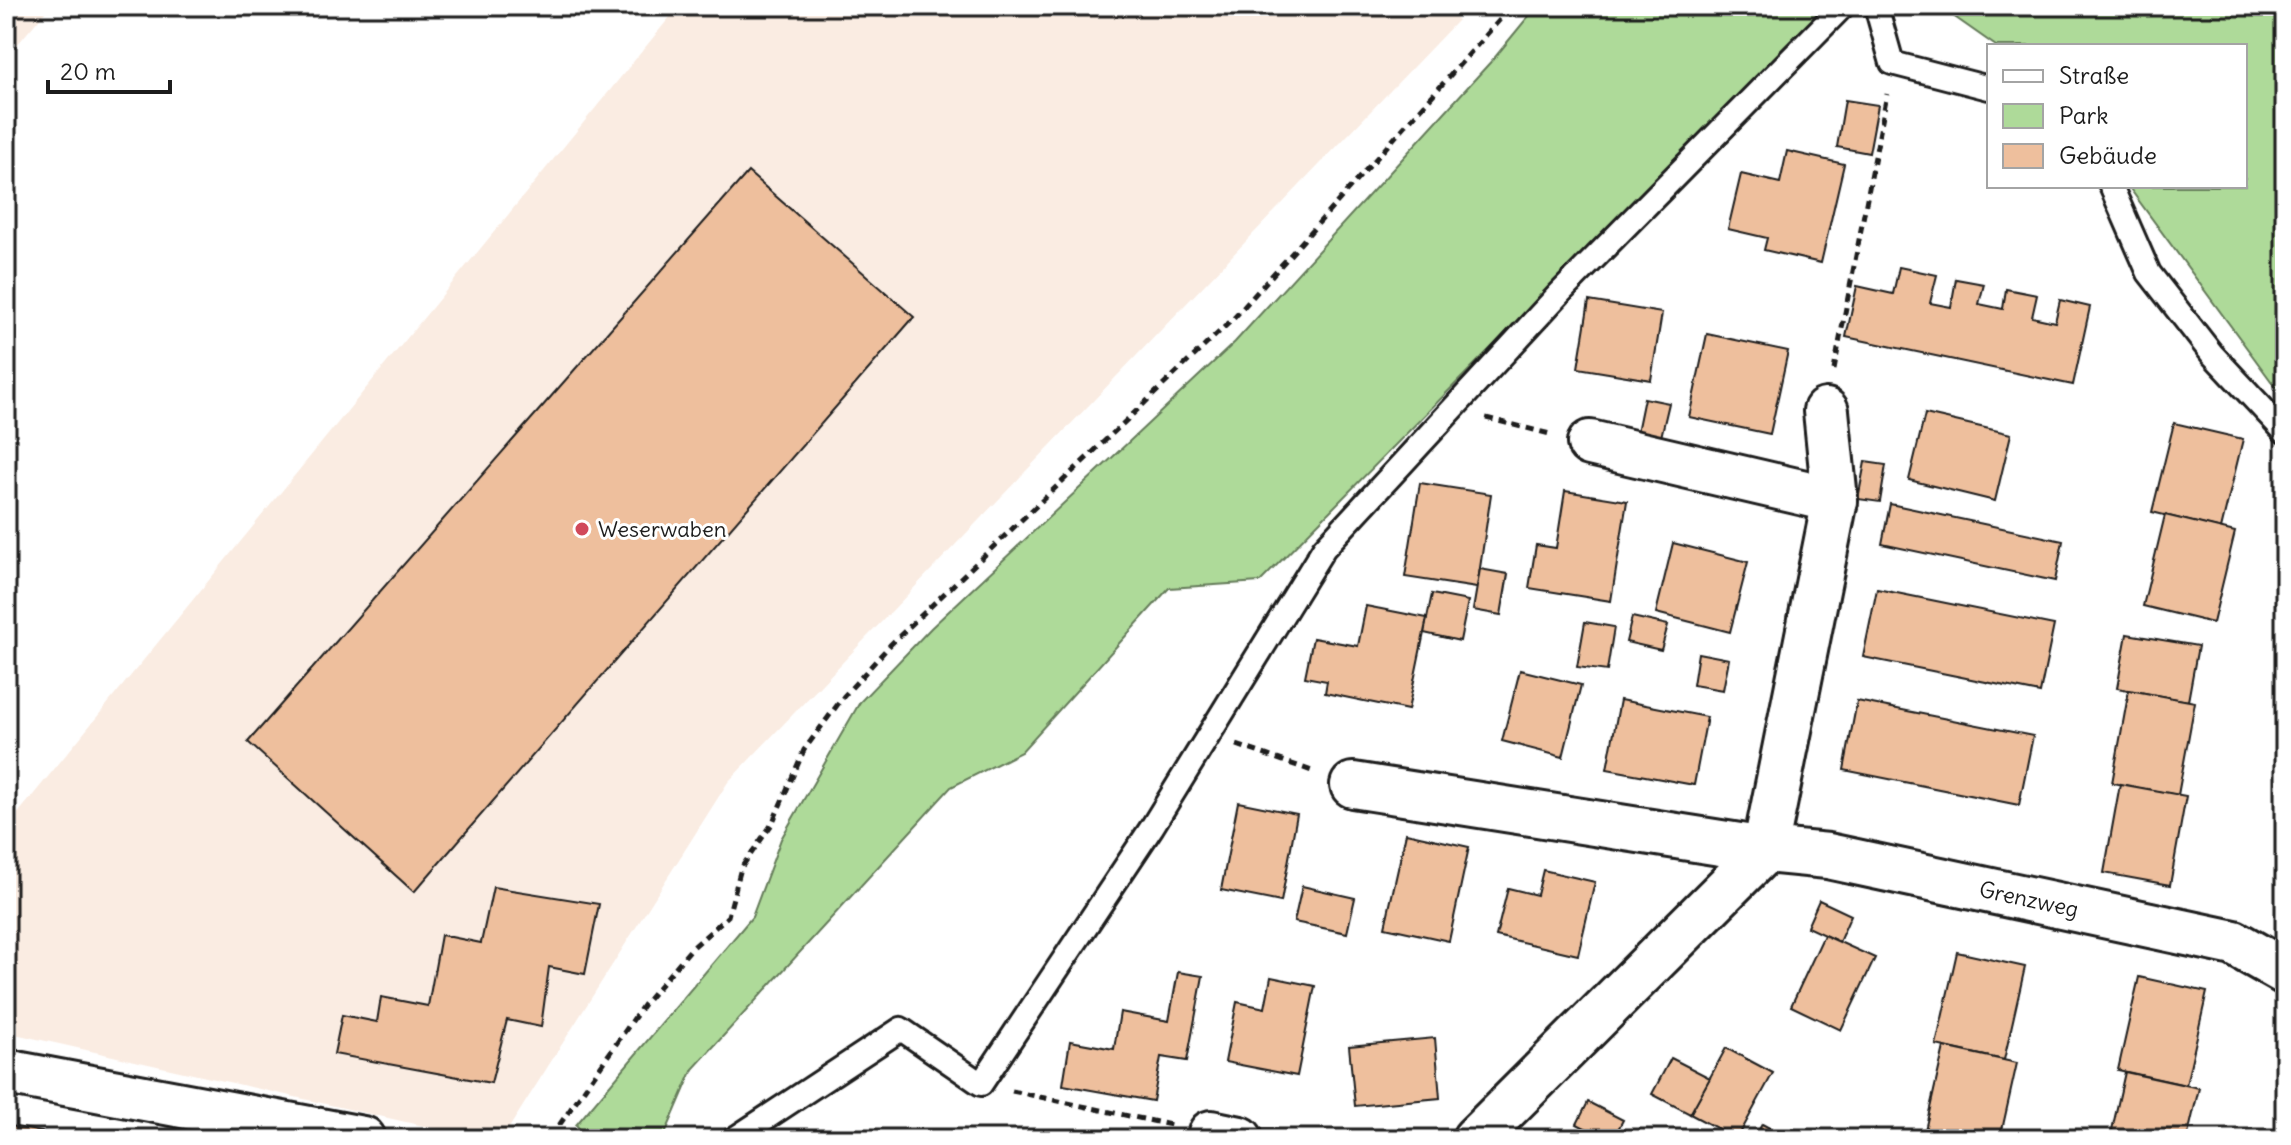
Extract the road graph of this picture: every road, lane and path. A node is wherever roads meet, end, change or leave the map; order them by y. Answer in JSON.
{"nodes":[{"id":1,"x":1512,"y":6,"type":"edge"},
{"id":2,"x":1843,"y":6,"type":"edge"},
{"id":3,"x":1876,"y":6,"type":"edge"},
{"id":4,"x":1892,"y":63,"type":"junction"},
{"id":5,"x":1987,"y":87,"type":"edge"},
{"id":6,"x":2112,"y":188,"type":"edge"},
{"id":7,"x":1453,"y":410,"type":"junction"},
{"id":8,"x":1826,"y":411,"type":"joint"},
{"id":9,"x":2285,"y":432,"type":"edge"},
{"id":10,"x":1590,"y":443,"type":"joint"},
{"id":11,"x":1835,"y":500,"type":"junction"},
{"id":12,"x":1209,"y":736,"type":"junction"},
{"id":13,"x":1353,"y":785,"type":"joint"},
{"id":14,"x":1765,"y":850,"type":"junction"},
{"id":15,"x":2285,"y":972,"type":"edge"},
{"id":16,"x":6,"y":1072,"type":"edge"},
{"id":17,"x":981,"y":1084,"type":"junction"},
{"id":18,"x":1225,"y":1136,"type":"edge"},
{"id":19,"x":363,"y":1139,"type":"edge"},
{"id":20,"x":557,"y":1139,"type":"edge"},
{"id":21,"x":734,"y":1139,"type":"edge"},
{"id":22,"x":1475,"y":1139,"type":"edge"}],
"edges":[{"from":1,"to":20,"type":"path"},
{"from":2,"to":7,"type":"lane"},
{"from":3,"to":4,"type":"lane"},
{"from":4,"to":5,"type":"lane"},
{"from":4,"to":8,"type":"path"},
{"from":6,"to":9,"type":"lane"},
{"from":7,"to":10,"type":"path"},
{"from":7,"to":12,"type":"lane"},
{"from":8,"to":11,"type":"street"},
{"from":10,"to":11,"type":"street"},
{"from":11,"to":14,"type":"street"},
{"from":12,"to":13,"type":"path"},
{"from":12,"to":17,"type":"lane"},
{"from":13,"to":14,"type":"street","name":"Grenzweg"},
{"from":14,"to":15,"type":"street","name":"Grenzweg"},
{"from":14,"to":22,"type":"street"},
{"from":16,"to":19,"type":"street"},
{"from":17,"to":18,"type":"path"},
{"from":17,"to":21,"type":"lane"}]}
